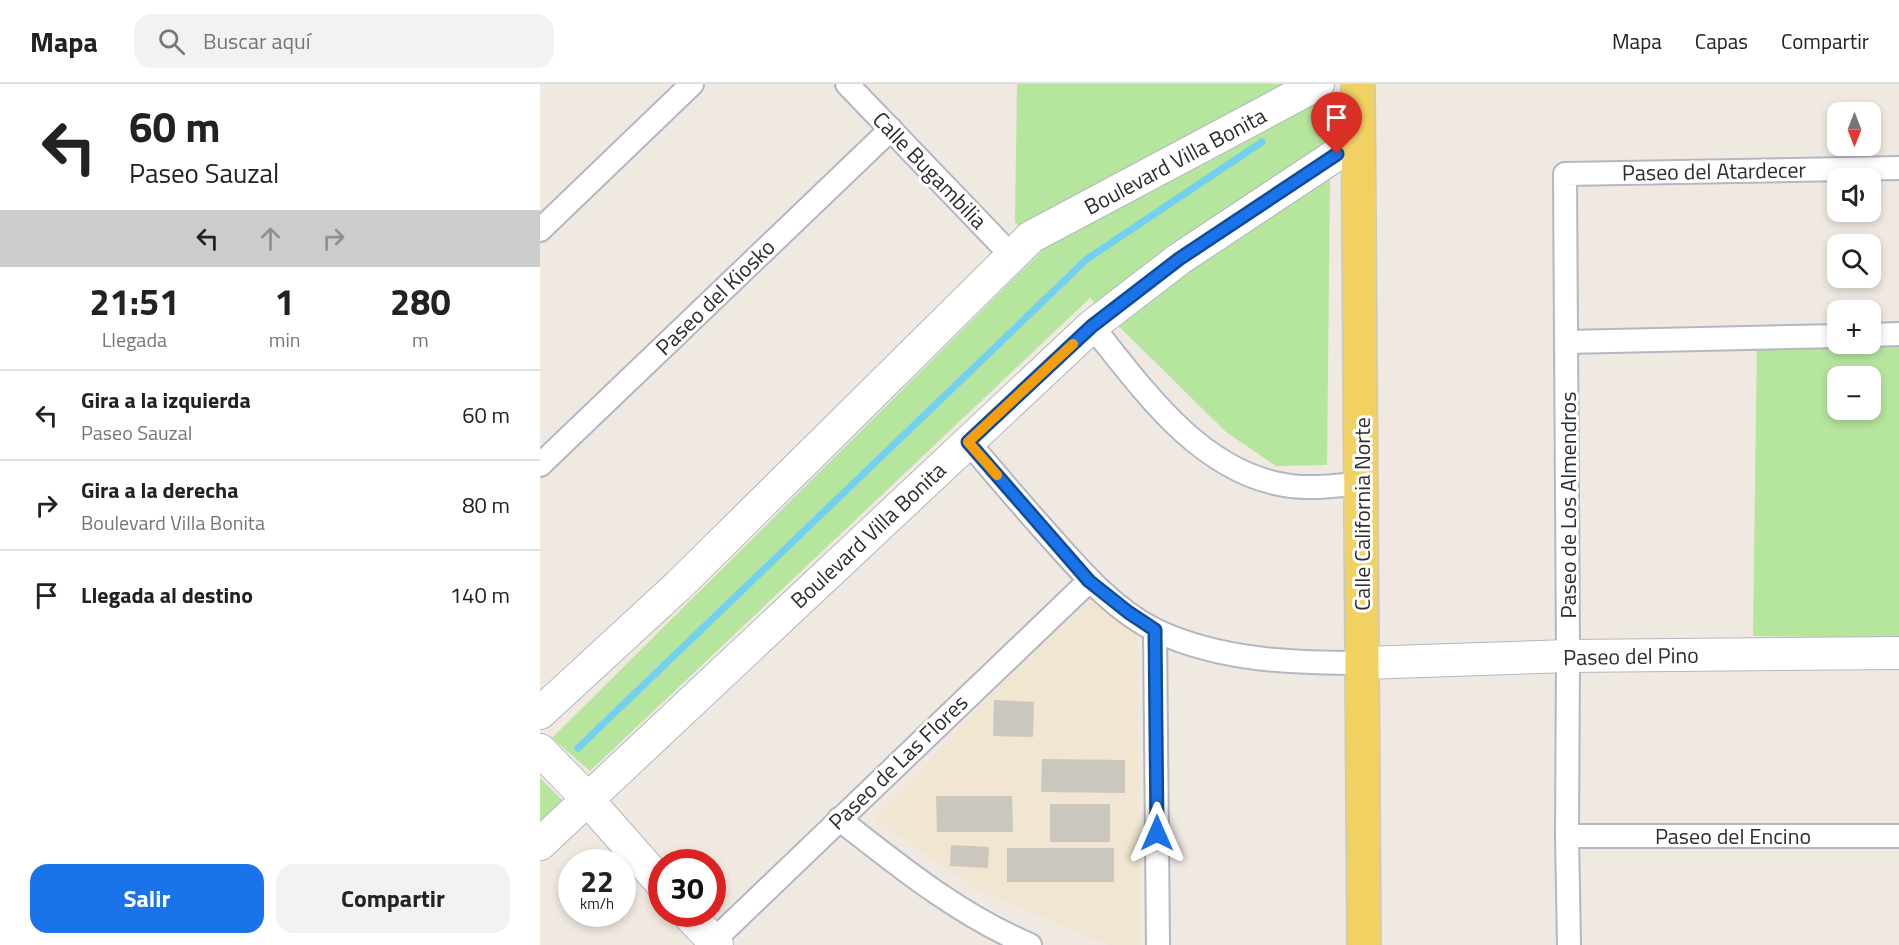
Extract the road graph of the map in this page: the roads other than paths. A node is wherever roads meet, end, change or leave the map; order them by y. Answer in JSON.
{"nodes":[{"id":1,"x":692,"y":84,"type":"edge"},
{"id":2,"x":847,"y":84,"type":"edge"},
{"id":3,"x":1318,"y":84,"type":"edge"},
{"id":4,"x":1358,"y":84,"type":"edge"},
{"id":5,"x":891,"y":129,"type":"junction"},
{"id":6,"x":1357,"y":141,"type":"junction"},
{"id":7,"x":1899,"y":168,"type":"edge"},
{"id":8,"x":1565,"y":174,"type":"joint"},
{"id":9,"x":540,"y":230,"type":"edge"},
{"id":10,"x":1012,"y":256,"type":"junction"},
{"id":11,"x":1092,"y":326,"type":"junction"},
{"id":12,"x":1899,"y":334,"type":"edge"},
{"id":13,"x":1881,"y":335,"type":"edge"},
{"id":14,"x":1827,"y":336,"type":"edge"},
{"id":15,"x":1567,"y":342,"type":"junction"},
{"id":16,"x":968,"y":442,"type":"junction"},
{"id":17,"x":540,"y":465,"type":"edge"},
{"id":18,"x":1362,"y":483,"type":"junction"},
{"id":19,"x":1089,"y":581,"type":"junction"},
{"id":20,"x":1155,"y":630,"type":"junction"},
{"id":21,"x":1899,"y":653,"type":"edge"},
{"id":22,"x":1568,"y":656,"type":"junction"},
{"id":23,"x":1363,"y":663,"type":"junction"},
{"id":24,"x":540,"y":713,"type":"edge"},
{"id":25,"x":540,"y":750,"type":"edge"},
{"id":26,"x":583,"y":795,"type":"junction"},
{"id":27,"x":839,"y":819,"type":"junction"},
{"id":28,"x":1567,"y":836,"type":"junction"},
{"id":29,"x":1899,"y":836,"type":"edge"},
{"id":30,"x":540,"y":844,"type":"edge"},
{"id":31,"x":648,"y":868,"type":"edge"},
{"id":32,"x":698,"y":927,"type":"edge"},
{"id":33,"x":712,"y":944,"type":"edge"},
{"id":34,"x":1030,"y":945,"type":"edge"},
{"id":35,"x":1158,"y":945,"type":"edge"},
{"id":36,"x":1364,"y":945,"type":"edge"},
{"id":37,"x":1569,"y":945,"type":"edge"}],
"edges":[{"from":1,"to":9,"type":"street"},
{"from":2,"to":5,"type":"street","name":"Calle Bugambilia"},
{"from":3,"to":10,"type":"street","name":"Boulevard Villa Bonita"},
{"from":4,"to":6,"type":"main road","name":"Calle California Norte"},
{"from":5,"to":10,"type":"street","name":"Calle Bugambilia"},
{"from":5,"to":17,"type":"street","name":"Paseo del Kiosko"},
{"from":6,"to":11,"type":"street","name":"Boulevard Villa Bonita"},
{"from":6,"to":18,"type":"main road","name":"Calle California Norte"},
{"from":7,"to":8,"type":"street","name":"Paseo del Atardecer"},
{"from":8,"to":15,"type":"street","name":"Paseo de Los Almendros"},
{"from":10,"to":24,"type":"street","name":"Boulevard Villa Bonita"},
{"from":11,"to":16,"type":"street","name":"Boulevard Villa Bonita"},
{"from":11,"to":18,"type":"street"},
{"from":12,"to":13,"type":"street"},
{"from":14,"to":15,"type":"street"},
{"from":15,"to":22,"type":"street","name":"Paseo de Los Almendros"},
{"from":16,"to":19,"type":"street"},
{"from":16,"to":26,"type":"street","name":"Boulevard Villa Bonita"},
{"from":18,"to":23,"type":"main road","name":"Calle California Norte"},
{"from":19,"to":20,"type":"street"},
{"from":19,"to":27,"type":"street","name":"Paseo de Las Flores"},
{"from":20,"to":23,"type":"street"},
{"from":20,"to":35,"type":"street"},
{"from":21,"to":22,"type":"street","name":"Paseo del Pino"},
{"from":22,"to":23,"type":"street","name":"Paseo del Pino"},
{"from":22,"to":28,"type":"street","name":"Paseo de Los Almendros"},
{"from":23,"to":36,"type":"main road","name":"Calle California Norte"},
{"from":25,"to":26,"type":"street"},
{"from":26,"to":30,"type":"street","name":"Boulevard Villa Bonita"},
{"from":26,"to":31,"type":"street"},
{"from":27,"to":33,"type":"street","name":"Paseo de Las Flores"},
{"from":27,"to":34,"type":"street"},
{"from":28,"to":29,"type":"street","name":"Paseo del Encino"},
{"from":28,"to":37,"type":"street","name":"Paseo de Los Almendros"},
{"from":32,"to":33,"type":"street"}]}
